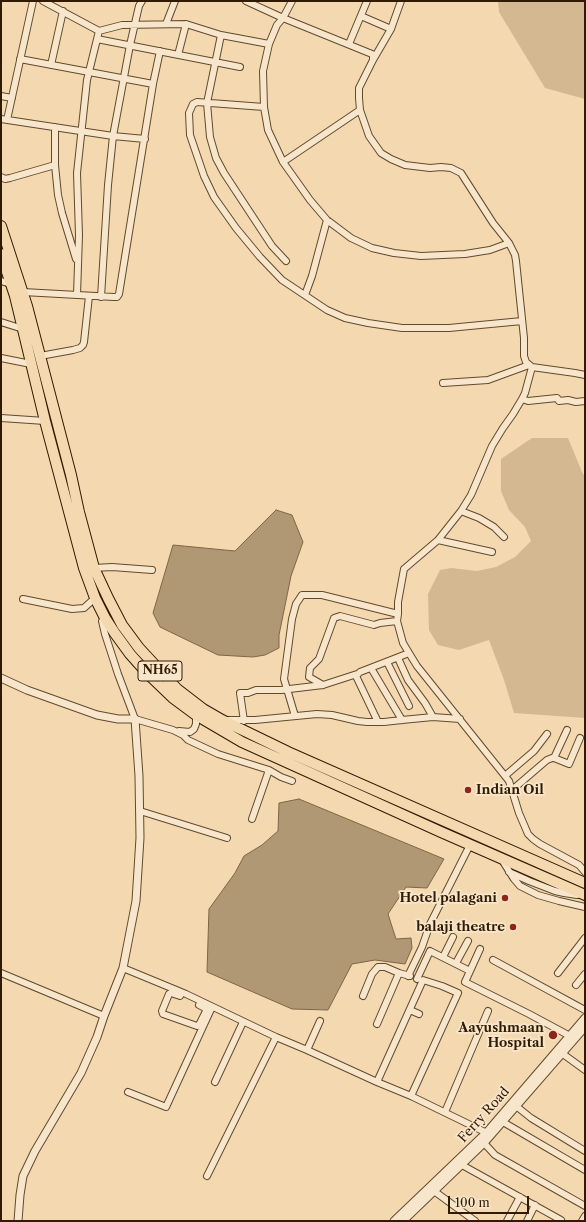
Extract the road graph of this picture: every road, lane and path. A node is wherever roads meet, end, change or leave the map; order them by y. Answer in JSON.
{"nodes":[{"id":1,"x":33,"y":1,"type":"edge"},
{"id":2,"x":43,"y":1,"type":"edge"},
{"id":3,"x":142,"y":1,"type":"edge"},
{"id":4,"x":175,"y":1,"type":"edge"},
{"id":5,"x":246,"y":1,"type":"edge"},
{"id":6,"x":292,"y":1,"type":"edge"},
{"id":7,"x":367,"y":1,"type":"edge"},
{"id":8,"x":401,"y":1,"type":"edge"},
{"id":9,"x":63,"y":11,"type":"junction"},
{"id":10,"x":361,"y":16,"type":"junction"},
{"id":11,"x":283,"y":18,"type":"junction"},
{"id":12,"x":135,"y":24,"type":"junction"},
{"id":13,"x":166,"y":24,"type":"junction"},
{"id":14,"x":186,"y":24,"type":"junction"},
{"id":15,"x":391,"y":29,"type":"junction"},
{"id":16,"x":99,"y":31,"type":"junction"},
{"id":17,"x":221,"y":35,"type":"junction"},
{"id":18,"x":97,"y":39,"type":"junction"},
{"id":19,"x":269,"y":44,"type":"junction"},
{"id":20,"x":349,"y":44,"type":"junction"},
{"id":21,"x":130,"y":45,"type":"junction"},
{"id":22,"x":160,"y":51,"type":"junction"},
{"id":23,"x":178,"y":55,"type":"junction"},
{"id":24,"x":20,"y":59,"type":"junction"},
{"id":25,"x":373,"y":60,"type":"junction"},
{"id":26,"x":215,"y":62,"type":"junction"},
{"id":27,"x":51,"y":65,"type":"junction"},
{"id":28,"x":240,"y":67,"type":"dead end"},
{"id":29,"x":89,"y":72,"type":"junction"},
{"id":30,"x":123,"y":79,"type":"junction"},
{"id":31,"x":153,"y":84,"type":"junction"},
{"id":32,"x":1,"y":96,"type":"edge"},
{"id":33,"x":12,"y":98,"type":"junction"},
{"id":34,"x":207,"y":102,"type":"junction"},
{"id":35,"x":264,"y":107,"type":"junction"},
{"id":36,"x":360,"y":110,"type":"junction"},
{"id":37,"x":4,"y":119,"type":"edge"},
{"id":38,"x":55,"y":127,"type":"junction"},
{"id":39,"x":82,"y":132,"type":"junction"},
{"id":40,"x":113,"y":136,"type":"junction"},
{"id":41,"x":144,"y":139,"type":"junction"},
{"id":42,"x":283,"y":162,"type":"junction"},
{"id":43,"x":55,"y":165,"type":"junction"},
{"id":44,"x":1,"y":177,"type":"edge"},
{"id":45,"x":327,"y":220,"type":"junction"},
{"id":46,"x":1,"y":226,"type":"edge"},
{"id":47,"x":508,"y":244,"type":"junction"},
{"id":48,"x":1,"y":254,"type":"edge"},
{"id":49,"x":286,"y":261,"type":"dead end"},
{"id":50,"x":78,"y":264,"type":"junction"},
{"id":51,"x":1,"y":281,"type":"edge"},
{"id":52,"x":12,"y":284,"type":"junction"},
{"id":53,"x":23,"y":292,"type":"junction"},
{"id":54,"x":77,"y":295,"type":"junction"},
{"id":55,"x":89,"y":296,"type":"junction"},
{"id":56,"x":305,"y":296,"type":"junction"},
{"id":57,"x":101,"y":297,"type":"junction"},
{"id":58,"x":522,"y":321,"type":"junction"},
{"id":59,"x":1,"y":322,"type":"edge"},
{"id":60,"x":23,"y":329,"type":"junction"},
{"id":61,"x":40,"y":356,"type":"junction"},
{"id":62,"x":1,"y":358,"type":"edge"},
{"id":63,"x":31,"y":364,"type":"junction"},
{"id":64,"x":530,"y":366,"type":"junction"},
{"id":65,"x":585,"y":376,"type":"edge"},
{"id":66,"x":443,"y":383,"type":"dead end"},
{"id":67,"x":522,"y":399,"type":"junction"},
{"id":68,"x":585,"y":401,"type":"edge"},
{"id":69,"x":1,"y":418,"type":"edge"},
{"id":70,"x":46,"y":421,"type":"junction"},
{"id":71,"x":461,"y":511,"type":"junction"},
{"id":72,"x":504,"y":537,"type":"dead end"},
{"id":73,"x":438,"y":540,"type":"junction"},
{"id":74,"x":492,"y":552,"type":"dead end"},
{"id":75,"x":94,"y":568,"type":"junction"},
{"id":76,"x":152,"y":570,"type":"dead end"},
{"id":77,"x":95,"y":598,"type":"junction"},
{"id":78,"x":23,"y":599,"type":"dead end"},
{"id":79,"x":398,"y":614,"type":"junction"},
{"id":80,"x":105,"y":618,"type":"junction"},
{"id":81,"x":397,"y":621,"type":"junction"},
{"id":82,"x":409,"y":653,"type":"junction"},
{"id":83,"x":398,"y":658,"type":"junction"},
{"id":84,"x":388,"y":662,"type":"junction"},
{"id":85,"x":371,"y":668,"type":"junction"},
{"id":86,"x":357,"y":674,"type":"junction"},
{"id":87,"x":1,"y":678,"type":"edge"},
{"id":88,"x":323,"y":685,"type":"junction"},
{"id":89,"x":288,"y":689,"type":"junction"},
{"id":90,"x":409,"y":706,"type":"dead end"},
{"id":91,"x":196,"y":715,"type":"junction"},
{"id":92,"x":295,"y":716,"type":"junction"},
{"id":93,"x":432,"y":717,"type":"junction"},
{"id":94,"x":135,"y":719,"type":"junction"},
{"id":95,"x":460,"y":719,"type":"junction"},
{"id":96,"x":222,"y":720,"type":"junction"},
{"id":97,"x":402,"y":720,"type":"junction"},
{"id":98,"x":244,"y":721,"type":"junction"},
{"id":99,"x":378,"y":722,"type":"junction"},
{"id":100,"x":173,"y":730,"type":"junction"},
{"id":101,"x":567,"y":730,"type":"dead end"},
{"id":102,"x":547,"y":734,"type":"dead end"},
{"id":103,"x":580,"y":738,"type":"dead end"},
{"id":104,"x":554,"y":758,"type":"junction"},
{"id":105,"x":268,"y":770,"type":"junction"},
{"id":106,"x":506,"y":775,"type":"junction"},
{"id":107,"x":292,"y":781,"type":"dead end"},
{"id":108,"x":512,"y":790,"type":"junction"},
{"id":109,"x":140,"y":811,"type":"junction"},
{"id":110,"x":252,"y":819,"type":"dead end"},
{"id":111,"x":227,"y":838,"type":"dead end"},
{"id":112,"x":470,"y":845,"type":"junction"},
{"id":113,"x":502,"y":859,"type":"junction"},
{"id":114,"x":510,"y":872,"type":"junction"},
{"id":115,"x":585,"y":872,"type":"edge"},
{"id":116,"x":585,"y":883,"type":"edge"},
{"id":117,"x":585,"y":895,"type":"edge"},
{"id":118,"x":585,"y":907,"type":"edge"},
{"id":119,"x":453,"y":937,"type":"dead end"},
{"id":120,"x":585,"y":938,"type":"edge"},
{"id":121,"x":468,"y":941,"type":"dead end"},
{"id":122,"x":480,"y":949,"type":"dead end"},
{"id":123,"x":443,"y":957,"type":"junction"},
{"id":124,"x":493,"y":960,"type":"dead end"},
{"id":125,"x":456,"y":963,"type":"junction"},
{"id":126,"x":123,"y":968,"type":"junction"},
{"id":127,"x":470,"y":970,"type":"junction"},
{"id":128,"x":1,"y":973,"type":"edge"},
{"id":129,"x":398,"y":973,"type":"junction"},
{"id":130,"x":558,"y":973,"type":"dead end"},
{"id":131,"x":585,"y":974,"type":"edge"},
{"id":132,"x":408,"y":976,"type":"junction"},
{"id":133,"x":420,"y":980,"type":"junction"},
{"id":134,"x":576,"y":985,"type":"dead end"},
{"id":135,"x":180,"y":994,"type":"junction"},
{"id":136,"x":363,"y":996,"type":"dead end"},
{"id":137,"x":212,"y":1007,"type":"junction"},
{"id":138,"x":205,"y":1010,"type":"junction"},
{"id":139,"x":410,"y":1010,"type":"junction"},
{"id":140,"x":585,"y":1010,"type":"edge"},
{"id":141,"x":488,"y":1012,"type":"dead end"},
{"id":142,"x":420,"y":1014,"type":"dead end"},
{"id":143,"x":104,"y":1016,"type":"junction"},
{"id":144,"x":585,"y":1018,"type":"edge"},
{"id":145,"x":320,"y":1021,"type":"dead end"},
{"id":146,"x":243,"y":1022,"type":"junction"},
{"id":147,"x":377,"y":1024,"type":"dead end"},
{"id":148,"x":585,"y":1027,"type":"edge"},
{"id":149,"x":276,"y":1037,"type":"junction"},
{"id":150,"x":572,"y":1038,"type":"junction"},
{"id":151,"x":307,"y":1050,"type":"junction"},
{"id":152,"x":563,"y":1054,"type":"junction"},
{"id":153,"x":585,"y":1070,"type":"edge"},
{"id":154,"x":215,"y":1082,"type":"dead end"},
{"id":155,"x":377,"y":1082,"type":"junction"},
{"id":156,"x":128,"y":1092,"type":"dead end"},
{"id":157,"x":411,"y":1096,"type":"junction"},
{"id":158,"x":516,"y":1103,"type":"junction"},
{"id":159,"x":445,"y":1112,"type":"junction"},
{"id":160,"x":503,"y":1122,"type":"junction"},
{"id":161,"x":489,"y":1133,"type":"junction"},
{"id":162,"x":484,"y":1143,"type":"junction"},
{"id":163,"x":585,"y":1152,"type":"edge"},
{"id":164,"x":462,"y":1165,"type":"junction"},
{"id":165,"x":585,"y":1170,"type":"edge"},
{"id":166,"x":207,"y":1176,"type":"dead end"},
{"id":167,"x":434,"y":1191,"type":"junction"},
{"id":168,"x":520,"y":1197,"type":"junction"},
{"id":169,"x":536,"y":1205,"type":"junction"},
{"id":170,"x":585,"y":1206,"type":"edge"},
{"id":171,"x":585,"y":1216,"type":"edge"},
{"id":172,"x":406,"y":1220,"type":"edge"},
{"id":173,"x":561,"y":1220,"type":"dead end"},
{"id":174,"x":18,"y":1221,"type":"edge"},
{"id":175,"x":394,"y":1221,"type":"edge"},
{"id":176,"x":475,"y":1221,"type":"edge"},
{"id":177,"x":507,"y":1221,"type":"edge"},
{"id":178,"x":527,"y":1221,"type":"edge"},
{"id":179,"x":582,"y":1221,"type":"edge"}],
"edges":[{"from":1,"to":24,"type":"street"},
{"from":2,"to":9,"type":"street"},
{"from":3,"to":12,"type":"street"},
{"from":4,"to":13,"type":"street"},
{"from":5,"to":11,"type":"street"},
{"from":6,"to":11,"type":"street"},
{"from":7,"to":10,"type":"street"},
{"from":8,"to":15,"type":"street"},
{"from":9,"to":16,"type":"street"},
{"from":9,"to":27,"type":"street"},
{"from":10,"to":15,"type":"street"},
{"from":10,"to":20,"type":"street"},
{"from":11,"to":19,"type":"street"},
{"from":11,"to":20,"type":"street"},
{"from":12,"to":13,"type":"street"},
{"from":12,"to":16,"type":"street"},
{"from":12,"to":21,"type":"street"},
{"from":13,"to":14,"type":"street"},
{"from":14,"to":17,"type":"street"},
{"from":14,"to":23,"type":"street"},
{"from":15,"to":25,"type":"street"},
{"from":16,"to":18,"type":"street"},
{"from":17,"to":19,"type":"street"},
{"from":17,"to":26,"type":"street"},
{"from":18,"to":21,"type":"street"},
{"from":18,"to":29,"type":"street"},
{"from":19,"to":35,"type":"street"},
{"from":20,"to":25,"type":"street"},
{"from":21,"to":22,"type":"street"},
{"from":21,"to":30,"type":"street"},
{"from":22,"to":23,"type":"street"},
{"from":22,"to":31,"type":"street"},
{"from":23,"to":26,"type":"street"},
{"from":24,"to":27,"type":"street"},
{"from":24,"to":33,"type":"street"},
{"from":25,"to":36,"type":"street"},
{"from":26,"to":28,"type":"street"},
{"from":26,"to":34,"type":"street"},
{"from":27,"to":29,"type":"street"},
{"from":29,"to":30,"type":"street"},
{"from":29,"to":39,"type":"street"},
{"from":30,"to":31,"type":"street"},
{"from":30,"to":40,"type":"street"},
{"from":31,"to":41,"type":"street"},
{"from":32,"to":33,"type":"street"},
{"from":33,"to":37,"type":"street"},
{"from":34,"to":35,"type":"street"},
{"from":34,"to":49,"type":"street"},
{"from":34,"to":56,"type":"street"},
{"from":35,"to":42,"type":"street"},
{"from":36,"to":42,"type":"street"},
{"from":36,"to":47,"type":"street"},
{"from":37,"to":38,"type":"street"},
{"from":38,"to":39,"type":"street"},
{"from":38,"to":43,"type":"street"},
{"from":39,"to":40,"type":"street"},
{"from":39,"to":50,"type":"street"},
{"from":40,"to":41,"type":"street"},
{"from":40,"to":57,"type":"street"},
{"from":41,"to":57,"type":"street"},
{"from":42,"to":45,"type":"street"},
{"from":43,"to":44,"type":"street"},
{"from":43,"to":50,"type":"street"},
{"from":45,"to":47,"type":"street"},
{"from":45,"to":56,"type":"street"},
{"from":46,"to":53,"type":"highway","number":"NH65"},
{"from":47,"to":58,"type":"street"},
{"from":48,"to":52,"type":"highway","number":"NH65"},
{"from":50,"to":54,"type":"street"},
{"from":51,"to":52,"type":"street"},
{"from":52,"to":60,"type":"highway","number":"NH65"},
{"from":53,"to":54,"type":"street"},
{"from":53,"to":61,"type":"highway","number":"NH65"},
{"from":54,"to":55,"type":"street"},
{"from":55,"to":57,"type":"street"},
{"from":55,"to":61,"type":"street"},
{"from":56,"to":58,"type":"street"},
{"from":58,"to":64,"type":"street"},
{"from":59,"to":60,"type":"street"},
{"from":60,"to":63,"type":"highway","number":"NH65"},
{"from":61,"to":75,"type":"highway","number":"NH65"},
{"from":62,"to":63,"type":"street"},
{"from":63,"to":70,"type":"highway","number":"NH65"},
{"from":64,"to":65,"type":"street"},
{"from":64,"to":66,"type":"street"},
{"from":64,"to":67,"type":"street"},
{"from":67,"to":68,"type":"street"},
{"from":67,"to":71,"type":"street"},
{"from":69,"to":70,"type":"street"},
{"from":70,"to":77,"type":"highway","number":"NH65"},
{"from":71,"to":72,"type":"street"},
{"from":71,"to":73,"type":"street"},
{"from":73,"to":74,"type":"street"},
{"from":73,"to":79,"type":"street"},
{"from":75,"to":76,"type":"street"},
{"from":75,"to":96,"type":"highway","number":"NH65"},
{"from":77,"to":78,"type":"street"},
{"from":77,"to":80,"type":"highway","number":"NH65"},
{"from":79,"to":81,"type":"street"},
{"from":79,"to":89,"type":"street"},
{"from":80,"to":91,"type":"highway","number":"NH65"},
{"from":80,"to":94,"type":"street"},
{"from":81,"to":82,"type":"street"},
{"from":81,"to":88,"type":"street"},
{"from":82,"to":83,"type":"street"},
{"from":82,"to":95,"type":"street"},
{"from":83,"to":84,"type":"street"},
{"from":83,"to":93,"type":"street"},
{"from":84,"to":85,"type":"street"},
{"from":84,"to":90,"type":"street"},
{"from":85,"to":86,"type":"street"},
{"from":85,"to":97,"type":"street"},
{"from":86,"to":88,"type":"street"},
{"from":86,"to":99,"type":"street"},
{"from":87,"to":94,"type":"street"},
{"from":88,"to":89,"type":"street"},
{"from":89,"to":92,"type":"street"},
{"from":89,"to":98,"type":"street"},
{"from":91,"to":100,"type":"street"},
{"from":91,"to":112,"type":"highway","number":"NH65"},
{"from":92,"to":98,"type":"street"},
{"from":92,"to":99,"type":"street"},
{"from":93,"to":95,"type":"street"},
{"from":93,"to":97,"type":"street"},
{"from":94,"to":100,"type":"street"},
{"from":94,"to":109,"type":"street"},
{"from":95,"to":106,"type":"street"},
{"from":96,"to":98,"type":"street"},
{"from":96,"to":116,"type":"highway","number":"NH65"},
{"from":97,"to":99,"type":"street"},
{"from":100,"to":105,"type":"street"},
{"from":101,"to":104,"type":"street"},
{"from":102,"to":106,"type":"street"},
{"from":103,"to":104,"type":"street"},
{"from":104,"to":108,"type":"street"},
{"from":105,"to":107,"type":"street"},
{"from":105,"to":110,"type":"street"},
{"from":106,"to":108,"type":"street"},
{"from":108,"to":115,"type":"street"},
{"from":109,"to":111,"type":"street"},
{"from":109,"to":126,"type":"street"},
{"from":112,"to":113,"type":"highway","number":"NH65"},
{"from":112,"to":132,"type":"street"},
{"from":113,"to":114,"type":"street"},
{"from":113,"to":117,"type":"highway","number":"NH65"},
{"from":114,"to":117,"type":"street"},
{"from":114,"to":118,"type":"street"},
{"from":119,"to":123,"type":"street"},
{"from":120,"to":130,"type":"street"},
{"from":121,"to":125,"type":"street"},
{"from":122,"to":127,"type":"street"},
{"from":123,"to":125,"type":"street"},
{"from":123,"to":133,"type":"street"},
{"from":124,"to":140,"type":"street"},
{"from":125,"to":127,"type":"street"},
{"from":126,"to":135,"type":"street"},
{"from":126,"to":143,"type":"street"},
{"from":127,"to":150,"type":"street"},
{"from":128,"to":143,"type":"street"},
{"from":129,"to":132,"type":"street"},
{"from":129,"to":136,"type":"street"},
{"from":129,"to":147,"type":"street"},
{"from":131,"to":134,"type":"street"},
{"from":132,"to":133,"type":"street"},
{"from":133,"to":139,"type":"street"},
{"from":133,"to":157,"type":"street"},
{"from":135,"to":138,"type":"street"},
{"from":135,"to":138,"type":"street"},
{"from":137,"to":138,"type":"street"},
{"from":137,"to":138,"type":"street"},
{"from":137,"to":146,"type":"street"},
{"from":138,"to":156,"type":"street"},
{"from":139,"to":142,"type":"street"},
{"from":139,"to":155,"type":"street"},
{"from":141,"to":159,"type":"street"},
{"from":143,"to":174,"type":"street"},
{"from":144,"to":150,"type":"street","name":"Ferry Road"},
{"from":145,"to":151,"type":"street"},
{"from":146,"to":149,"type":"street"},
{"from":146,"to":154,"type":"street"},
{"from":148,"to":150,"type":"street","name":"Ferry Road"},
{"from":149,"to":151,"type":"street"},
{"from":149,"to":166,"type":"street"},
{"from":150,"to":152,"type":"street","name":"Ferry Road"},
{"from":150,"to":158,"type":"street","name":"Ferry Road"},
{"from":151,"to":155,"type":"street"},
{"from":152,"to":153,"type":"street"},
{"from":152,"to":158,"type":"street","name":"Ferry Road"},
{"from":155,"to":157,"type":"street"},
{"from":157,"to":159,"type":"street"},
{"from":158,"to":160,"type":"street","name":"Ferry Road"},
{"from":158,"to":161,"type":"street","name":"Ferry Road"},
{"from":158,"to":163,"type":"street"},
{"from":159,"to":161,"type":"street"},
{"from":160,"to":161,"type":"street","name":"Ferry Road"},
{"from":160,"to":165,"type":"street"},
{"from":161,"to":162,"type":"street","name":"Ferry Road"},
{"from":161,"to":175,"type":"street","name":"Ferry Road"},
{"from":162,"to":164,"type":"street","name":"Ferry Road"},
{"from":162,"to":170,"type":"street"},
{"from":164,"to":167,"type":"street","name":"Ferry Road"},
{"from":164,"to":168,"type":"street"},
{"from":167,"to":172,"type":"street","name":"Ferry Road"},
{"from":167,"to":176,"type":"street"},
{"from":168,"to":169,"type":"street"},
{"from":168,"to":177,"type":"street"},
{"from":169,"to":173,"type":"street"},
{"from":169,"to":178,"type":"street"},
{"from":171,"to":179,"type":"street"}]}
